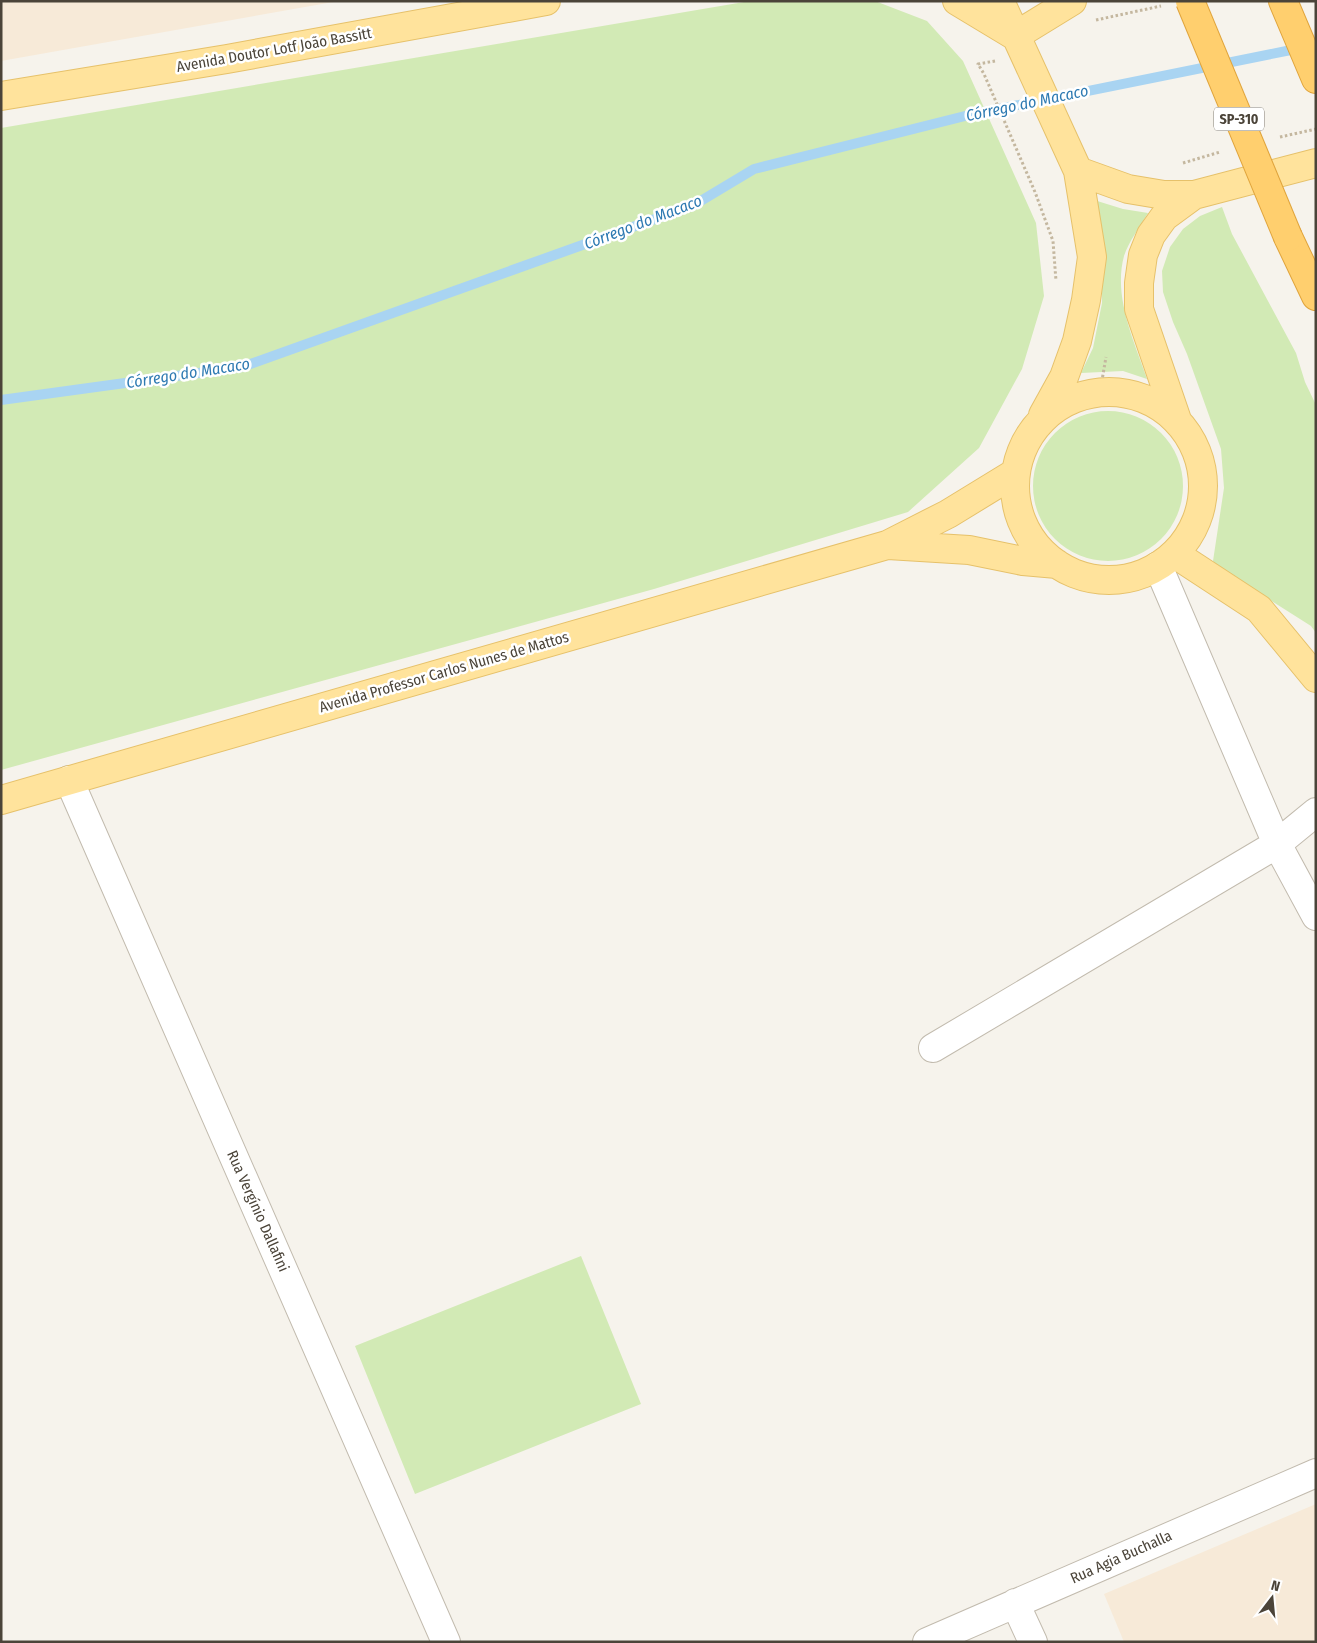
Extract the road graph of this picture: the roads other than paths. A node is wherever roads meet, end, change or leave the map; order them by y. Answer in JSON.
{"nodes":[{"id":1,"x":546,"y":1,"type":"edge"},
{"id":2,"x":957,"y":1,"type":"edge"},
{"id":3,"x":1000,"y":1,"type":"edge"},
{"id":4,"x":1072,"y":1,"type":"edge"},
{"id":5,"x":1190,"y":1,"type":"edge"},
{"id":6,"x":1282,"y":1,"type":"edge"},
{"id":7,"x":1020,"y":46,"type":"junction"},
{"id":8,"x":1316,"y":79,"type":"edge"},
{"id":9,"x":1,"y":96,"type":"edge"},
{"id":10,"x":1316,"y":163,"type":"edge"},
{"id":11,"x":1078,"y":171,"type":"junction"},
{"id":12,"x":1194,"y":195,"type":"junction"},
{"id":13,"x":1316,"y":296,"type":"edge"},
{"id":14,"x":1042,"y":417,"type":"junction"},
{"id":15,"x":1176,"y":420,"type":"junction"},
{"id":16,"x":1014,"y":474,"type":"junction"},
{"id":17,"x":887,"y":544,"type":"junction"},
{"id":18,"x":1166,"y":560,"type":"junction"},
{"id":19,"x":1057,"y":564,"type":"junction"},
{"id":20,"x":1316,"y":678,"type":"edge"},
{"id":21,"x":69,"y":780,"type":"junction"},
{"id":22,"x":1,"y":800,"type":"edge"},
{"id":23,"x":1316,"y":812,"type":"edge"},
{"id":24,"x":1277,"y":844,"type":"junction"},
{"id":25,"x":1316,"y":916,"type":"edge"},
{"id":26,"x":933,"y":1048,"type":"dead end"},
{"id":27,"x":1316,"y":1472,"type":"edge"},
{"id":28,"x":1015,"y":1604,"type":"junction"},
{"id":29,"x":446,"y":1642,"type":"edge"},
{"id":30,"x":927,"y":1642,"type":"edge"},
{"id":31,"x":1033,"y":1642,"type":"edge"}],
"edges":[{"from":1,"to":9,"type":"main road","name":"Avenida Doutor Lotf João Bassitt"},
{"from":2,"to":7,"type":"main road"},
{"from":3,"to":7,"type":"main road"},
{"from":4,"to":7,"type":"main road"},
{"from":5,"to":13,"type":"highway","number":"SP-310","bridge":true},
{"from":6,"to":8,"type":"highway"},
{"from":7,"to":11,"type":"main road"},
{"from":10,"to":12,"type":"main road"},
{"from":11,"to":12,"type":"main road"},
{"from":11,"to":14,"type":"main road"},
{"from":12,"to":15,"type":"main road"},
{"from":14,"to":15,"type":"main road"},
{"from":14,"to":16,"type":"main road"},
{"from":15,"to":18,"type":"main road"},
{"from":16,"to":17,"type":"main road","name":"Avenida Professor Carlos Nunes de Mattos"},
{"from":16,"to":19,"type":"main road"},
{"from":17,"to":19,"type":"main road","name":"Avenida Professor Carlos Nunes de Mattos"},
{"from":17,"to":21,"type":"main road","name":"Avenida Professor Carlos Nunes de Mattos"},
{"from":18,"to":19,"type":"main road"},
{"from":18,"to":20,"type":"main road"},
{"from":18,"to":24,"type":"street"},
{"from":21,"to":22,"type":"main road","name":"Avenida Professor Carlos Nunes de Mattos"},
{"from":21,"to":29,"type":"street","name":"Rua Vergínio Dallafini"},
{"from":23,"to":24,"type":"street"},
{"from":24,"to":25,"type":"street"},
{"from":24,"to":26,"type":"street"},
{"from":27,"to":28,"type":"street","name":"Rua Agia Buchalla"},
{"from":28,"to":30,"type":"street","name":"Rua Agia Buchalla"},
{"from":28,"to":31,"type":"street"}]}
